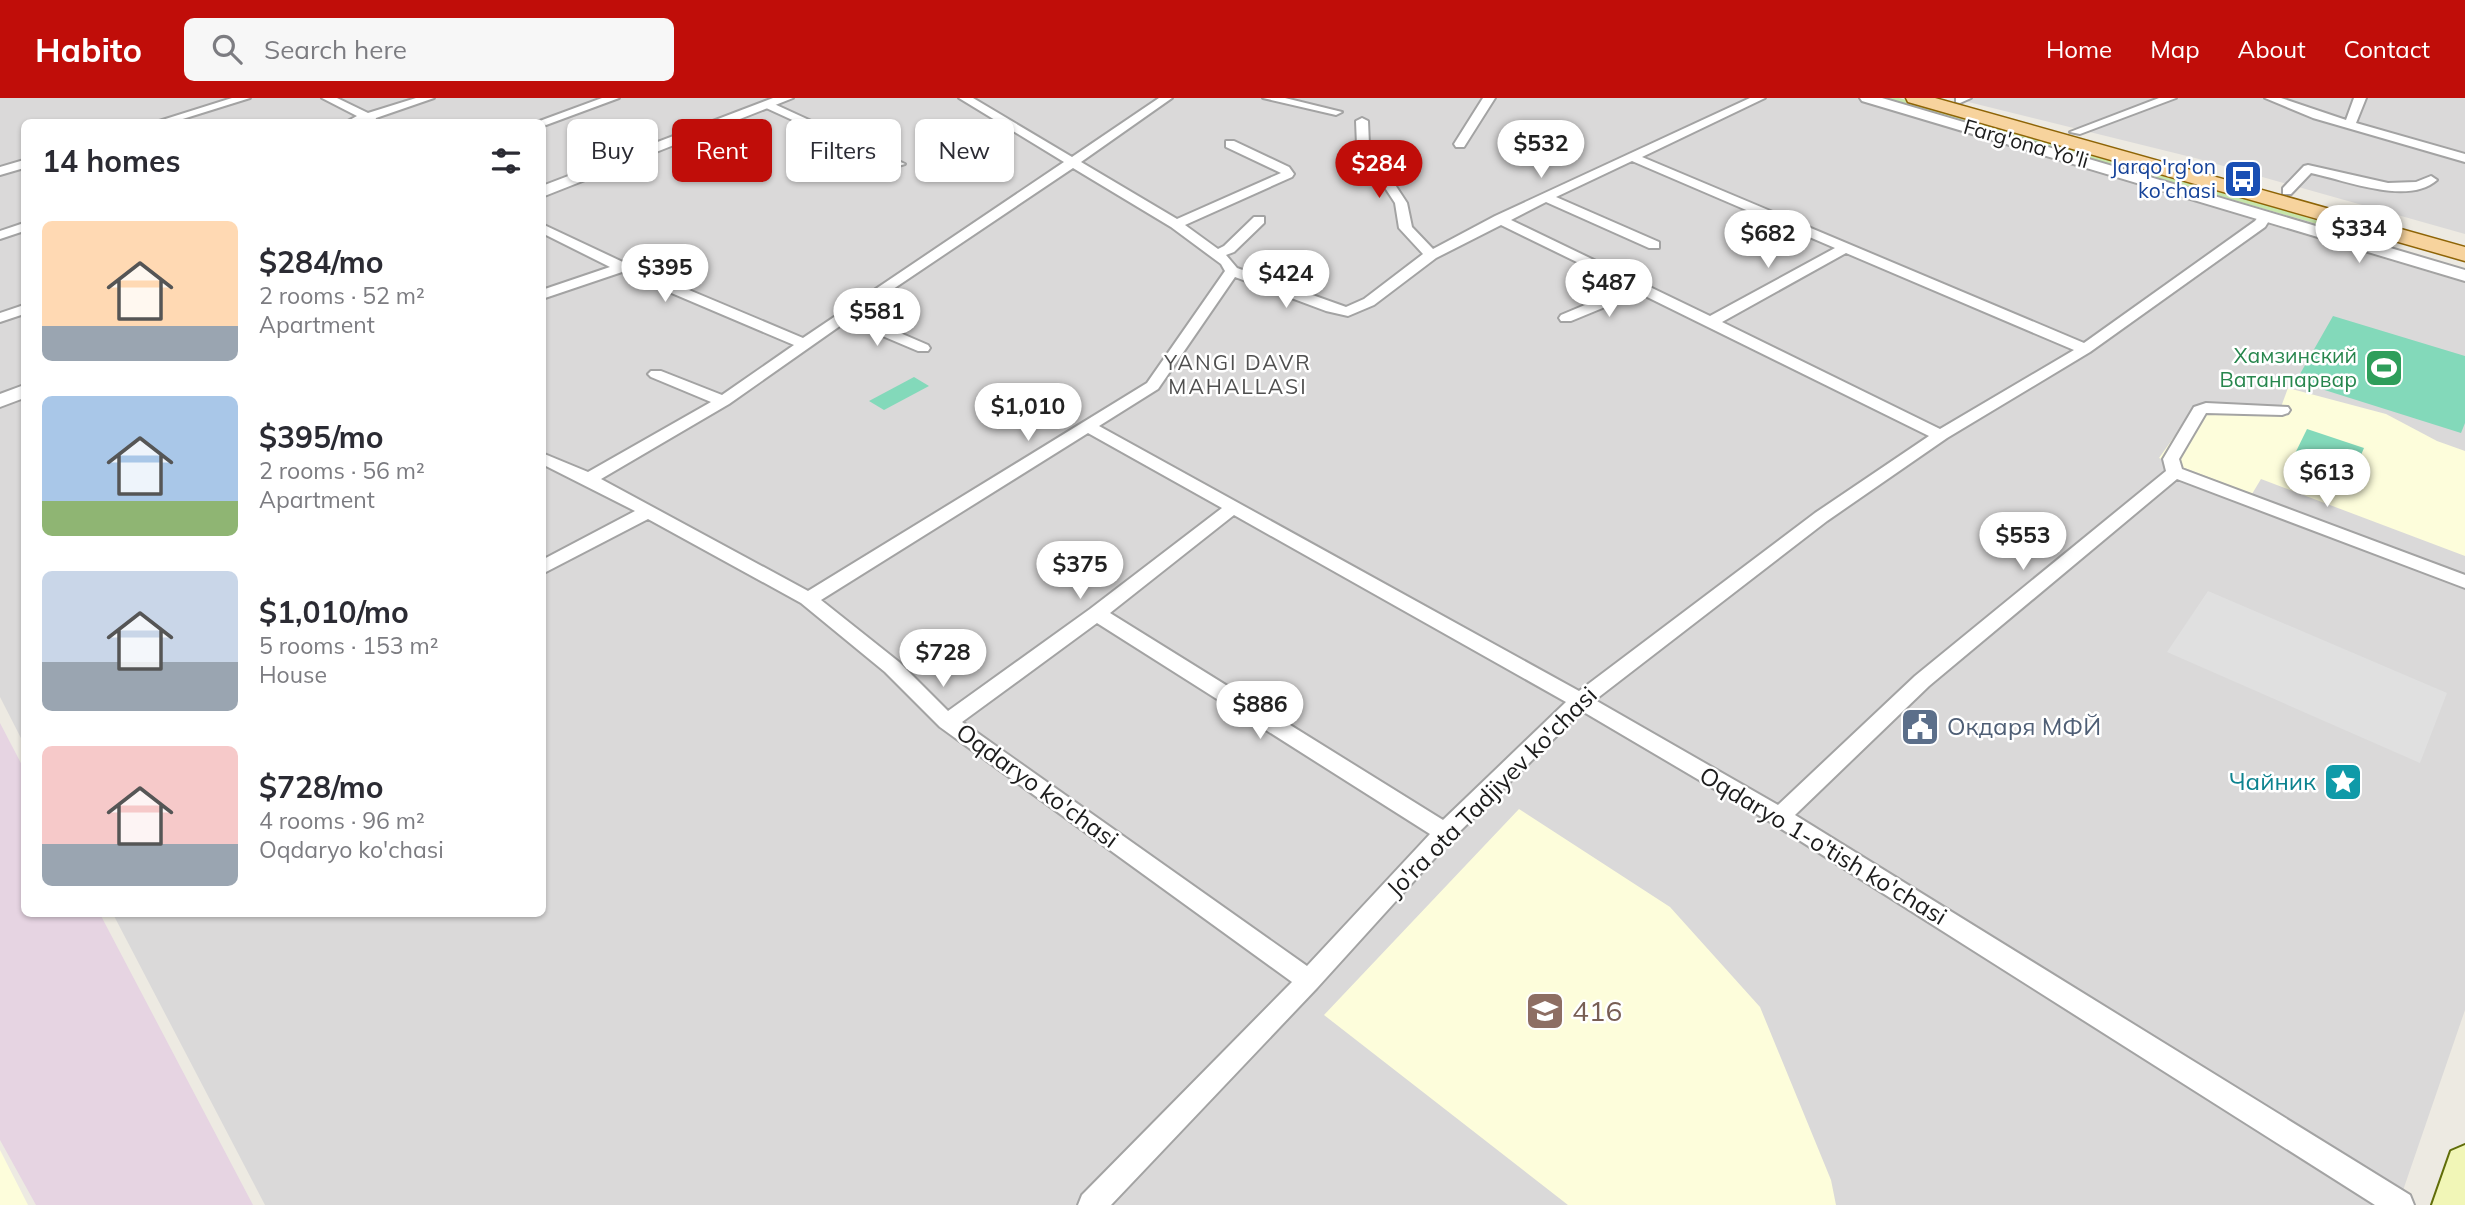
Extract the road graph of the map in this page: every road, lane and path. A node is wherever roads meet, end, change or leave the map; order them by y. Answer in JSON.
{"nodes":[{"id":1,"x":244,"y":98,"type":"edge"},
{"id":2,"x":328,"y":98,"type":"edge"},
{"id":3,"x":428,"y":98,"type":"edge"},
{"id":4,"x":613,"y":98,"type":"edge"},
{"id":5,"x":786,"y":98,"type":"edge"},
{"id":6,"x":965,"y":98,"type":"edge"},
{"id":7,"x":1141,"y":98,"type":"edge"},
{"id":8,"x":1269,"y":98,"type":"edge"},
{"id":9,"x":1489,"y":98,"type":"edge"},
{"id":10,"x":1759,"y":98,"type":"edge"},
{"id":11,"x":1867,"y":98,"type":"edge"},
{"id":12,"x":1915,"y":98,"type":"edge"},
{"id":13,"x":2170,"y":98,"type":"edge"},
{"id":14,"x":2271,"y":98,"type":"edge"},
{"id":15,"x":2360,"y":98,"type":"edge"},
{"id":16,"x":1959,"y":99,"type":"edge"},
{"id":17,"x":1161,"y":102,"type":"edge"},
{"id":18,"x":768,"y":105,"type":"junction"},
{"id":19,"x":1336,"y":112,"type":"dead end"},
{"id":20,"x":172,"y":119,"type":"edge"},
{"id":21,"x":370,"y":119,"type":"edge"},
{"id":22,"x":375,"y":119,"type":"edge"},
{"id":23,"x":799,"y":119,"type":"edge"},
{"id":24,"x":1362,"y":121,"type":"dead end"},
{"id":25,"x":546,"y":122,"type":"edge"},
{"id":26,"x":2350,"y":124,"type":"junction"},
{"id":27,"x":2076,"y":132,"type":"junction"},
{"id":28,"x":1230,"y":144,"type":"dead end"},
{"id":29,"x":1460,"y":144,"type":"dead end"},
{"id":30,"x":1632,"y":157,"type":"junction"},
{"id":31,"x":2465,"y":158,"type":"edge"},
{"id":32,"x":1072,"y":162,"type":"junction"},
{"id":33,"x":21,"y":165,"type":"edge"},
{"id":34,"x":2161,"y":166,"type":"junction"},
{"id":35,"x":0,"y":171,"type":"edge"},
{"id":36,"x":2431,"y":180,"type":"dead end"},
{"id":37,"x":546,"y":190,"type":"edge"},
{"id":38,"x":2287,"y":191,"type":"junction"},
{"id":39,"x":1546,"y":197,"type":"junction"},
{"id":40,"x":2266,"y":216,"type":"junction"},
{"id":41,"x":1500,"y":219,"type":"junction"},
{"id":42,"x":1259,"y":220,"type":"dead end"},
{"id":43,"x":1176,"y":224,"type":"junction"},
{"id":44,"x":21,"y":228,"type":"edge"},
{"id":45,"x":546,"y":230,"type":"edge"},
{"id":46,"x":0,"y":235,"type":"edge"},
{"id":47,"x":2465,"y":240,"type":"edge"},
{"id":48,"x":1654,"y":244,"type":"dead end"},
{"id":49,"x":1845,"y":248,"type":"junction"},
{"id":50,"x":1217,"y":254,"type":"junction"},
{"id":51,"x":2465,"y":254,"type":"edge"},
{"id":52,"x":1431,"y":255,"type":"junction"},
{"id":53,"x":2420,"y":257,"type":"junction"},
{"id":54,"x":622,"y":267,"type":"junction"},
{"id":55,"x":2465,"y":270,"type":"edge"},
{"id":56,"x":1232,"y":271,"type":"junction"},
{"id":57,"x":2465,"y":276,"type":"edge"},
{"id":58,"x":1638,"y":288,"type":"junction"},
{"id":59,"x":546,"y":293,"type":"edge"},
{"id":60,"x":21,"y":310,"type":"edge"},
{"id":61,"x":845,"y":316,"type":"junction"},
{"id":62,"x":0,"y":318,"type":"edge"},
{"id":63,"x":1566,"y":318,"type":"dead end"},
{"id":64,"x":1709,"y":323,"type":"junction"},
{"id":65,"x":805,"y":344,"type":"junction"},
{"id":66,"x":923,"y":348,"type":"dead end"},
{"id":67,"x":2085,"y":349,"type":"junction"},
{"id":68,"x":656,"y":374,"type":"dead end"},
{"id":69,"x":21,"y":392,"type":"edge"},
{"id":70,"x":0,"y":401,"type":"edge"},
{"id":71,"x":723,"y":401,"type":"junction"},
{"id":72,"x":2282,"y":410,"type":"dead end"},
{"id":73,"x":1089,"y":428,"type":"junction"},
{"id":74,"x":1941,"y":435,"type":"junction"},
{"id":75,"x":546,"y":460,"type":"edge"},
{"id":76,"x":2175,"y":472,"type":"junction"},
{"id":77,"x":589,"y":480,"type":"junction"},
{"id":78,"x":1233,"y":508,"type":"junction"},
{"id":79,"x":647,"y":512,"type":"junction"},
{"id":80,"x":546,"y":566,"type":"edge"},
{"id":81,"x":2465,"y":582,"type":"edge"},
{"id":82,"x":808,"y":599,"type":"junction"},
{"id":83,"x":1097,"y":614,"type":"junction"},
{"id":84,"x":1580,"y":701,"type":"junction"},
{"id":85,"x":947,"y":722,"type":"junction"},
{"id":86,"x":1780,"y":817,"type":"junction"},
{"id":87,"x":1445,"y":832,"type":"junction"},
{"id":88,"x":1309,"y":981,"type":"junction"},
{"id":89,"x":2465,"y":1164,"type":"edge"},
{"id":90,"x":1092,"y":1205,"type":"edge"},
{"id":91,"x":2400,"y":1205,"type":"edge"},
{"id":92,"x":2452,"y":1205,"type":"edge"}],
"edges":[{"from":1,"to":20,"type":"street"},
{"from":2,"to":21,"type":"street"},
{"from":3,"to":22,"type":"street"},
{"from":4,"to":25,"type":"street"},
{"from":5,"to":18,"type":"street"},
{"from":6,"to":32,"type":"street"},
{"from":7,"to":17,"type":"street"},
{"from":8,"to":19,"type":"street"},
{"from":9,"to":29,"type":"street"},
{"from":10,"to":30,"type":"street"},
{"from":11,"to":40,"type":"street","name":"Farg'ona Yo'li"},
{"from":12,"to":34,"type":"main road","name":"Farg'ona Yo'li"},
{"from":13,"to":27,"type":"street"},
{"from":14,"to":26,"type":"street"},
{"from":15,"to":26,"type":"street"},
{"from":16,"to":27,"type":"main road","name":"Farg'ona Yo'li"},
{"from":17,"to":32,"type":"street"},
{"from":18,"to":23,"type":"street"},
{"from":18,"to":37,"type":"street"},
{"from":24,"to":52,"type":"street"},
{"from":26,"to":31,"type":"street"},
{"from":27,"to":38,"type":"main road","name":"Farg'ona Yo'li"},
{"from":28,"to":43,"type":"street"},
{"from":30,"to":39,"type":"street"},
{"from":30,"to":49,"type":"street"},
{"from":32,"to":43,"type":"street"},
{"from":32,"to":61,"type":"street"},
{"from":33,"to":35,"type":"street"},
{"from":34,"to":51,"type":"main road","name":"Farg'ona Yo'li"},
{"from":34,"to":53,"type":"main road"},
{"from":36,"to":38,"type":"street"},
{"from":38,"to":47,"type":"main road","name":"Farg'ona Yo'li"},
{"from":39,"to":41,"type":"street"},
{"from":39,"to":48,"type":"street"},
{"from":40,"to":53,"type":"street","name":"Farg'ona Yo'li"},
{"from":40,"to":57,"type":"street","name":"Farg'ona Yo'li"},
{"from":40,"to":67,"type":"street","name":"Jo'ra ota Tadjiyev ko'chasi"},
{"from":41,"to":52,"type":"street"},
{"from":41,"to":58,"type":"street"},
{"from":42,"to":50,"type":"street"},
{"from":43,"to":50,"type":"street"},
{"from":44,"to":46,"type":"street"},
{"from":45,"to":54,"type":"street"},
{"from":49,"to":64,"type":"street"},
{"from":49,"to":67,"type":"street"},
{"from":50,"to":56,"type":"street"},
{"from":52,"to":56,"type":"street"},
{"from":53,"to":55,"type":"street","name":"Farg'ona Yo'li"},
{"from":53,"to":57,"type":"main road"},
{"from":54,"to":59,"type":"street"},
{"from":54,"to":65,"type":"street"},
{"from":56,"to":73,"type":"street"},
{"from":58,"to":63,"type":"street"},
{"from":58,"to":64,"type":"street"},
{"from":60,"to":62,"type":"street"},
{"from":61,"to":65,"type":"street"},
{"from":61,"to":66,"type":"street"},
{"from":64,"to":74,"type":"street"},
{"from":65,"to":71,"type":"street"},
{"from":67,"to":74,"type":"street","name":"Jo'ra ota Tadjiyev ko'chasi"},
{"from":68,"to":71,"type":"street"},
{"from":69,"to":70,"type":"street"},
{"from":71,"to":77,"type":"street"},
{"from":72,"to":76,"type":"street"},
{"from":73,"to":78,"type":"street","name":"Oqdaryo 1-o'tish ko'chasi"},
{"from":73,"to":82,"type":"street"},
{"from":74,"to":84,"type":"street","name":"Jo'ra ota Tadjiyev ko'chasi"},
{"from":75,"to":77,"type":"street","name":"Oqdaryo ko'chasi"},
{"from":76,"to":81,"type":"street"},
{"from":76,"to":86,"type":"street"},
{"from":77,"to":79,"type":"street","name":"Oqdaryo ko'chasi"},
{"from":78,"to":83,"type":"street"},
{"from":78,"to":84,"type":"street","name":"Oqdaryo 1-o'tish ko'chasi"},
{"from":79,"to":80,"type":"street"},
{"from":79,"to":82,"type":"street","name":"Oqdaryo ko'chasi"},
{"from":82,"to":85,"type":"street","name":"Oqdaryo ko'chasi"},
{"from":83,"to":85,"type":"street"},
{"from":83,"to":87,"type":"street"},
{"from":84,"to":86,"type":"street","name":"Oqdaryo 1-o'tish ko'chasi"},
{"from":84,"to":87,"type":"street","name":"Jo'ra ota Tadjiyev ko'chasi"},
{"from":85,"to":88,"type":"street","name":"Oqdaryo ko'chasi"},
{"from":86,"to":91,"type":"street","name":"Oqdaryo 1-o'tish ko'chasi"},
{"from":87,"to":88,"type":"street","name":"Jo'ra ota Tadjiyev ko'chasi"},
{"from":88,"to":90,"type":"street","name":"Jo'ra ota Tadjiyev ko'chasi"},
{"from":89,"to":92,"type":"main road"}]}
